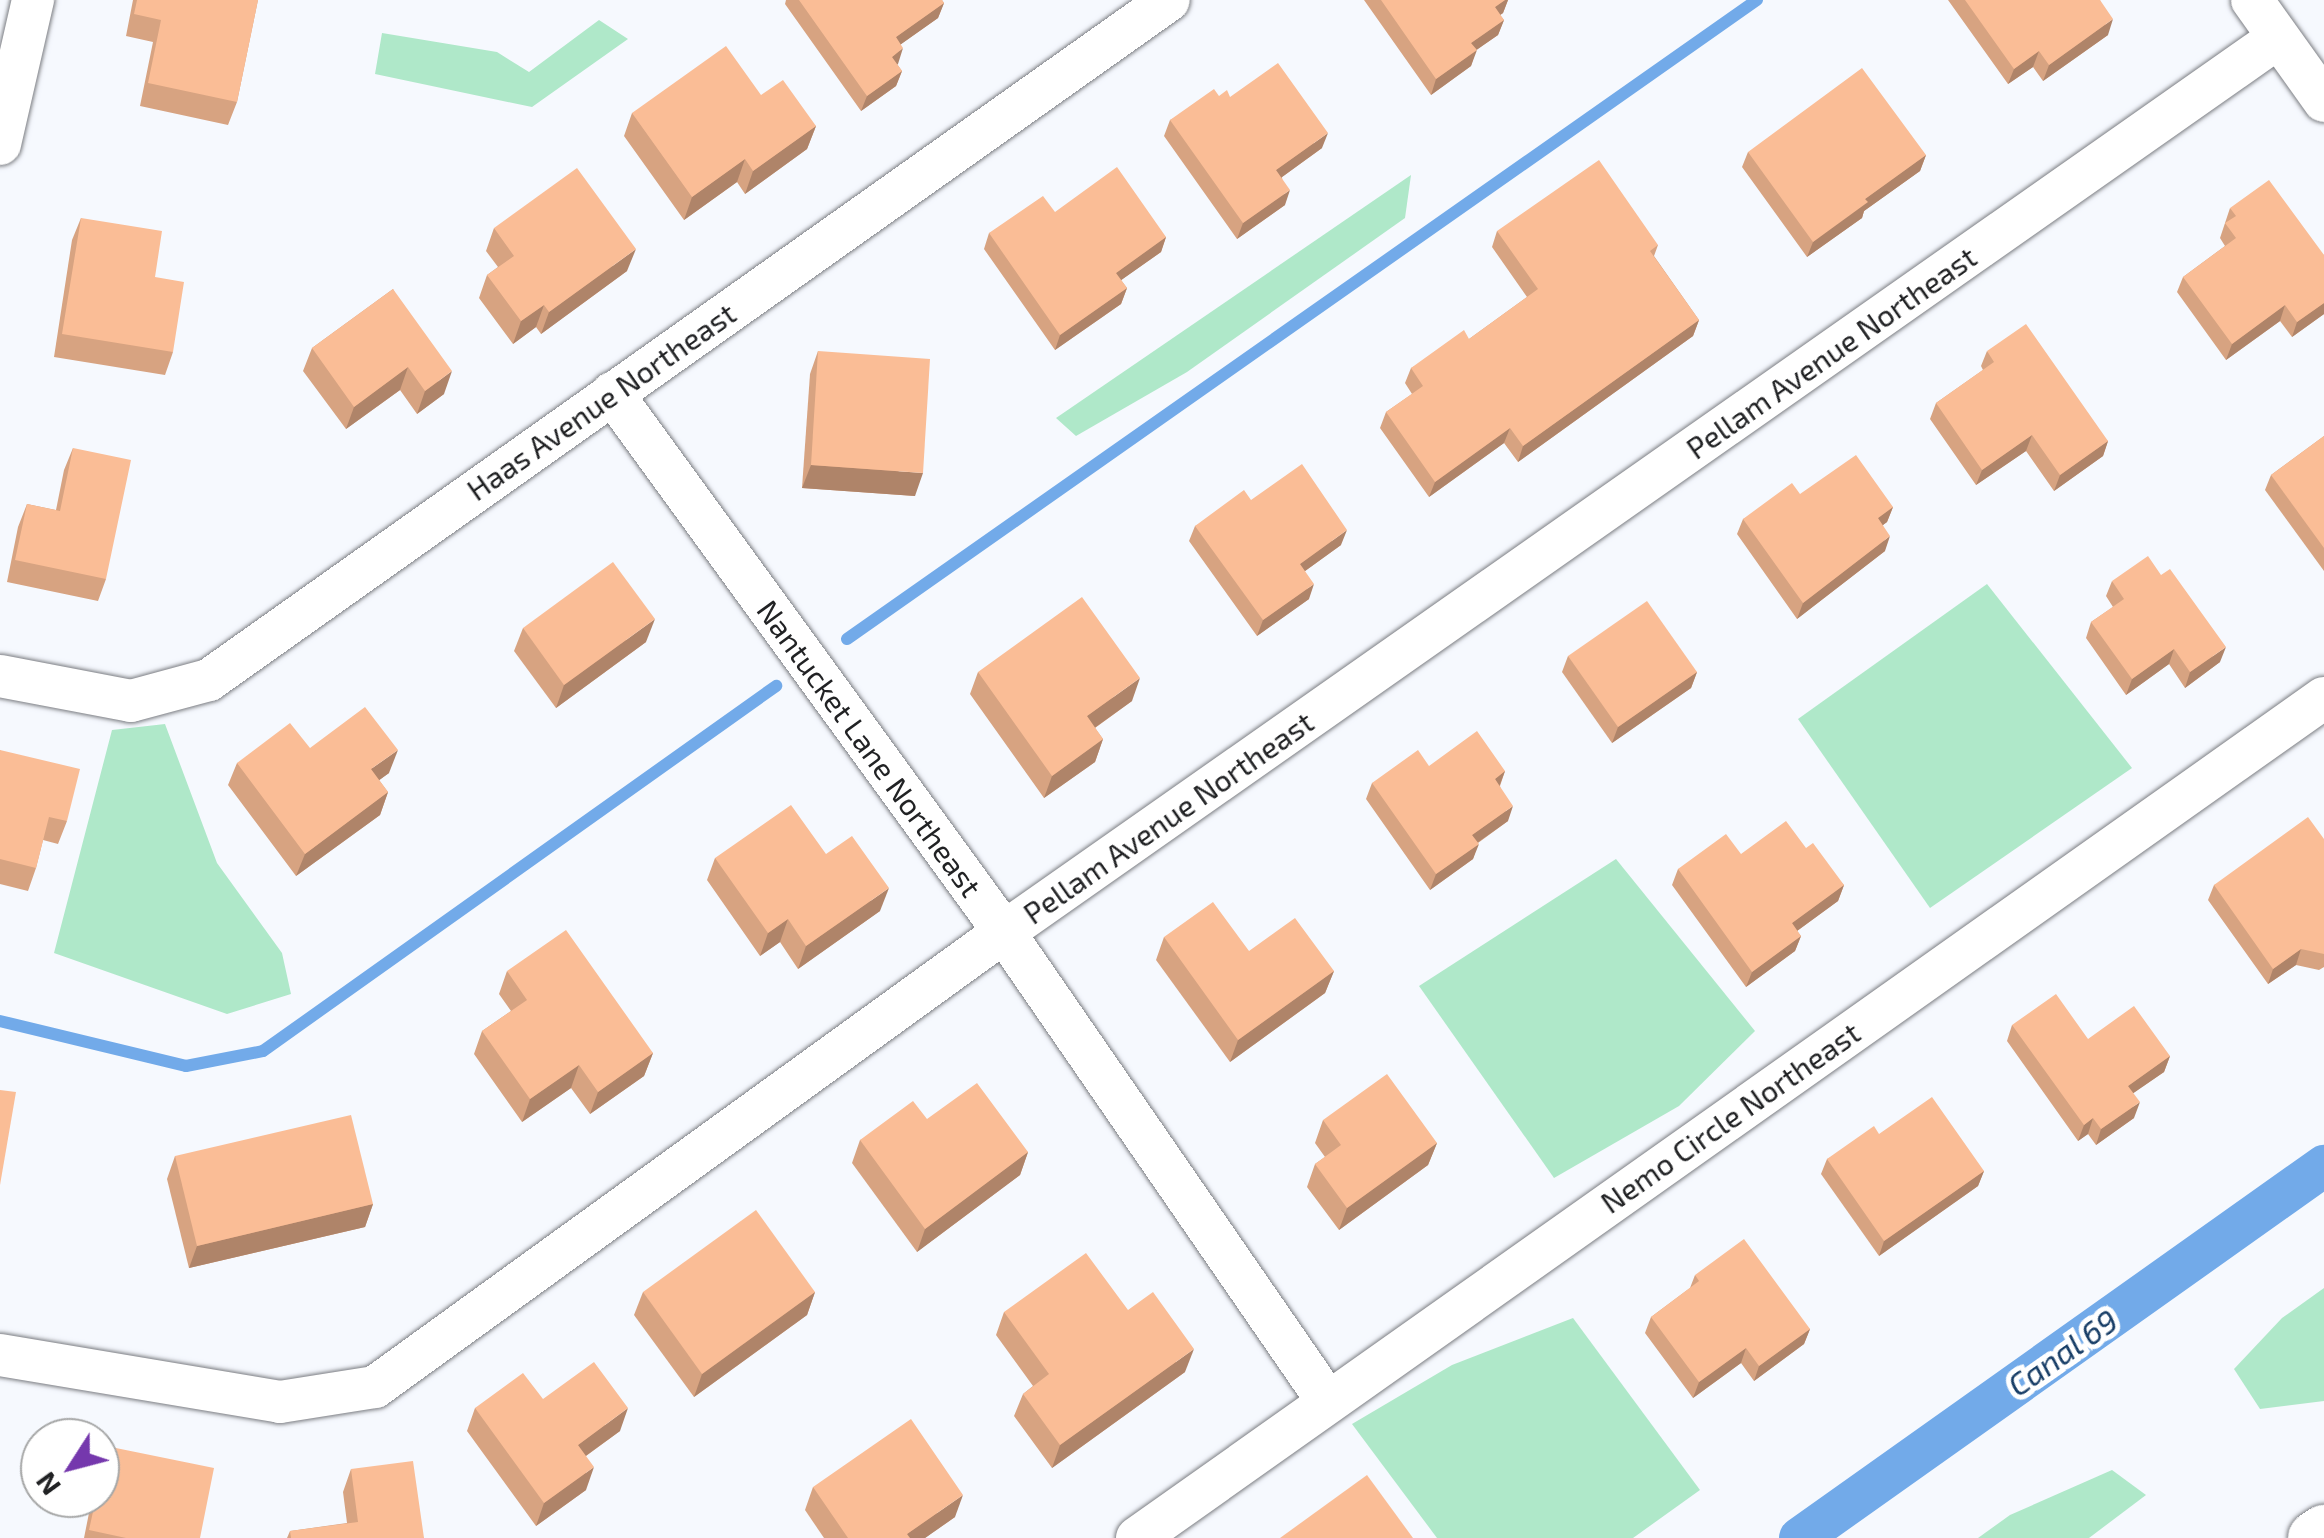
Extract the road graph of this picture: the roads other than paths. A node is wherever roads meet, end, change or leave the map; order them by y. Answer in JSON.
{"nodes":[{"id":1,"x":33,"y":0,"type":"edge"},
{"id":2,"x":1169,"y":0,"type":"edge"},
{"id":3,"x":2252,"y":0,"type":"edge"},
{"id":4,"x":2278,"y":38,"type":"junction"},
{"id":5,"x":2324,"y":101,"type":"edge"},
{"id":6,"x":0,"y":144,"type":"edge"},
{"id":7,"x":612,"y":393,"type":"junction"},
{"id":8,"x":0,"y":676,"type":"edge"},
{"id":9,"x":2324,"y":698,"type":"edge"},
{"id":10,"x":1004,"y":932,"type":"junction"},
{"id":11,"x":0,"y":1355,"type":"edge"},
{"id":12,"x":1328,"y":1402,"type":"junction"},
{"id":13,"x":2324,"y":1532,"type":"edge"},
{"id":14,"x":1137,"y":1538,"type":"edge"},
{"id":15,"x":2316,"y":1538,"type":"edge"}],
"edges":[{"from":1,"to":6,"type":"street"},
{"from":2,"to":7,"type":"street","name":"Haas Avenue Northeast"},
{"from":3,"to":4,"type":"street"},
{"from":4,"to":5,"type":"street"},
{"from":4,"to":10,"type":"street","name":"Pellam Avenue Northeast"},
{"from":7,"to":8,"type":"street","name":"Haas Avenue Northeast"},
{"from":7,"to":10,"type":"street","name":"Nantucket Lane Northeast"},
{"from":9,"to":12,"type":"street","name":"Nemo Circle Northeast"},
{"from":10,"to":11,"type":"street","name":"Pellam Avenue Northeast"},
{"from":10,"to":12,"type":"street","name":"Nantucket Lane Northeast"},
{"from":12,"to":14,"type":"street","name":"Nemo Circle Northeast"},
{"from":13,"to":15,"type":"main road"}]}
